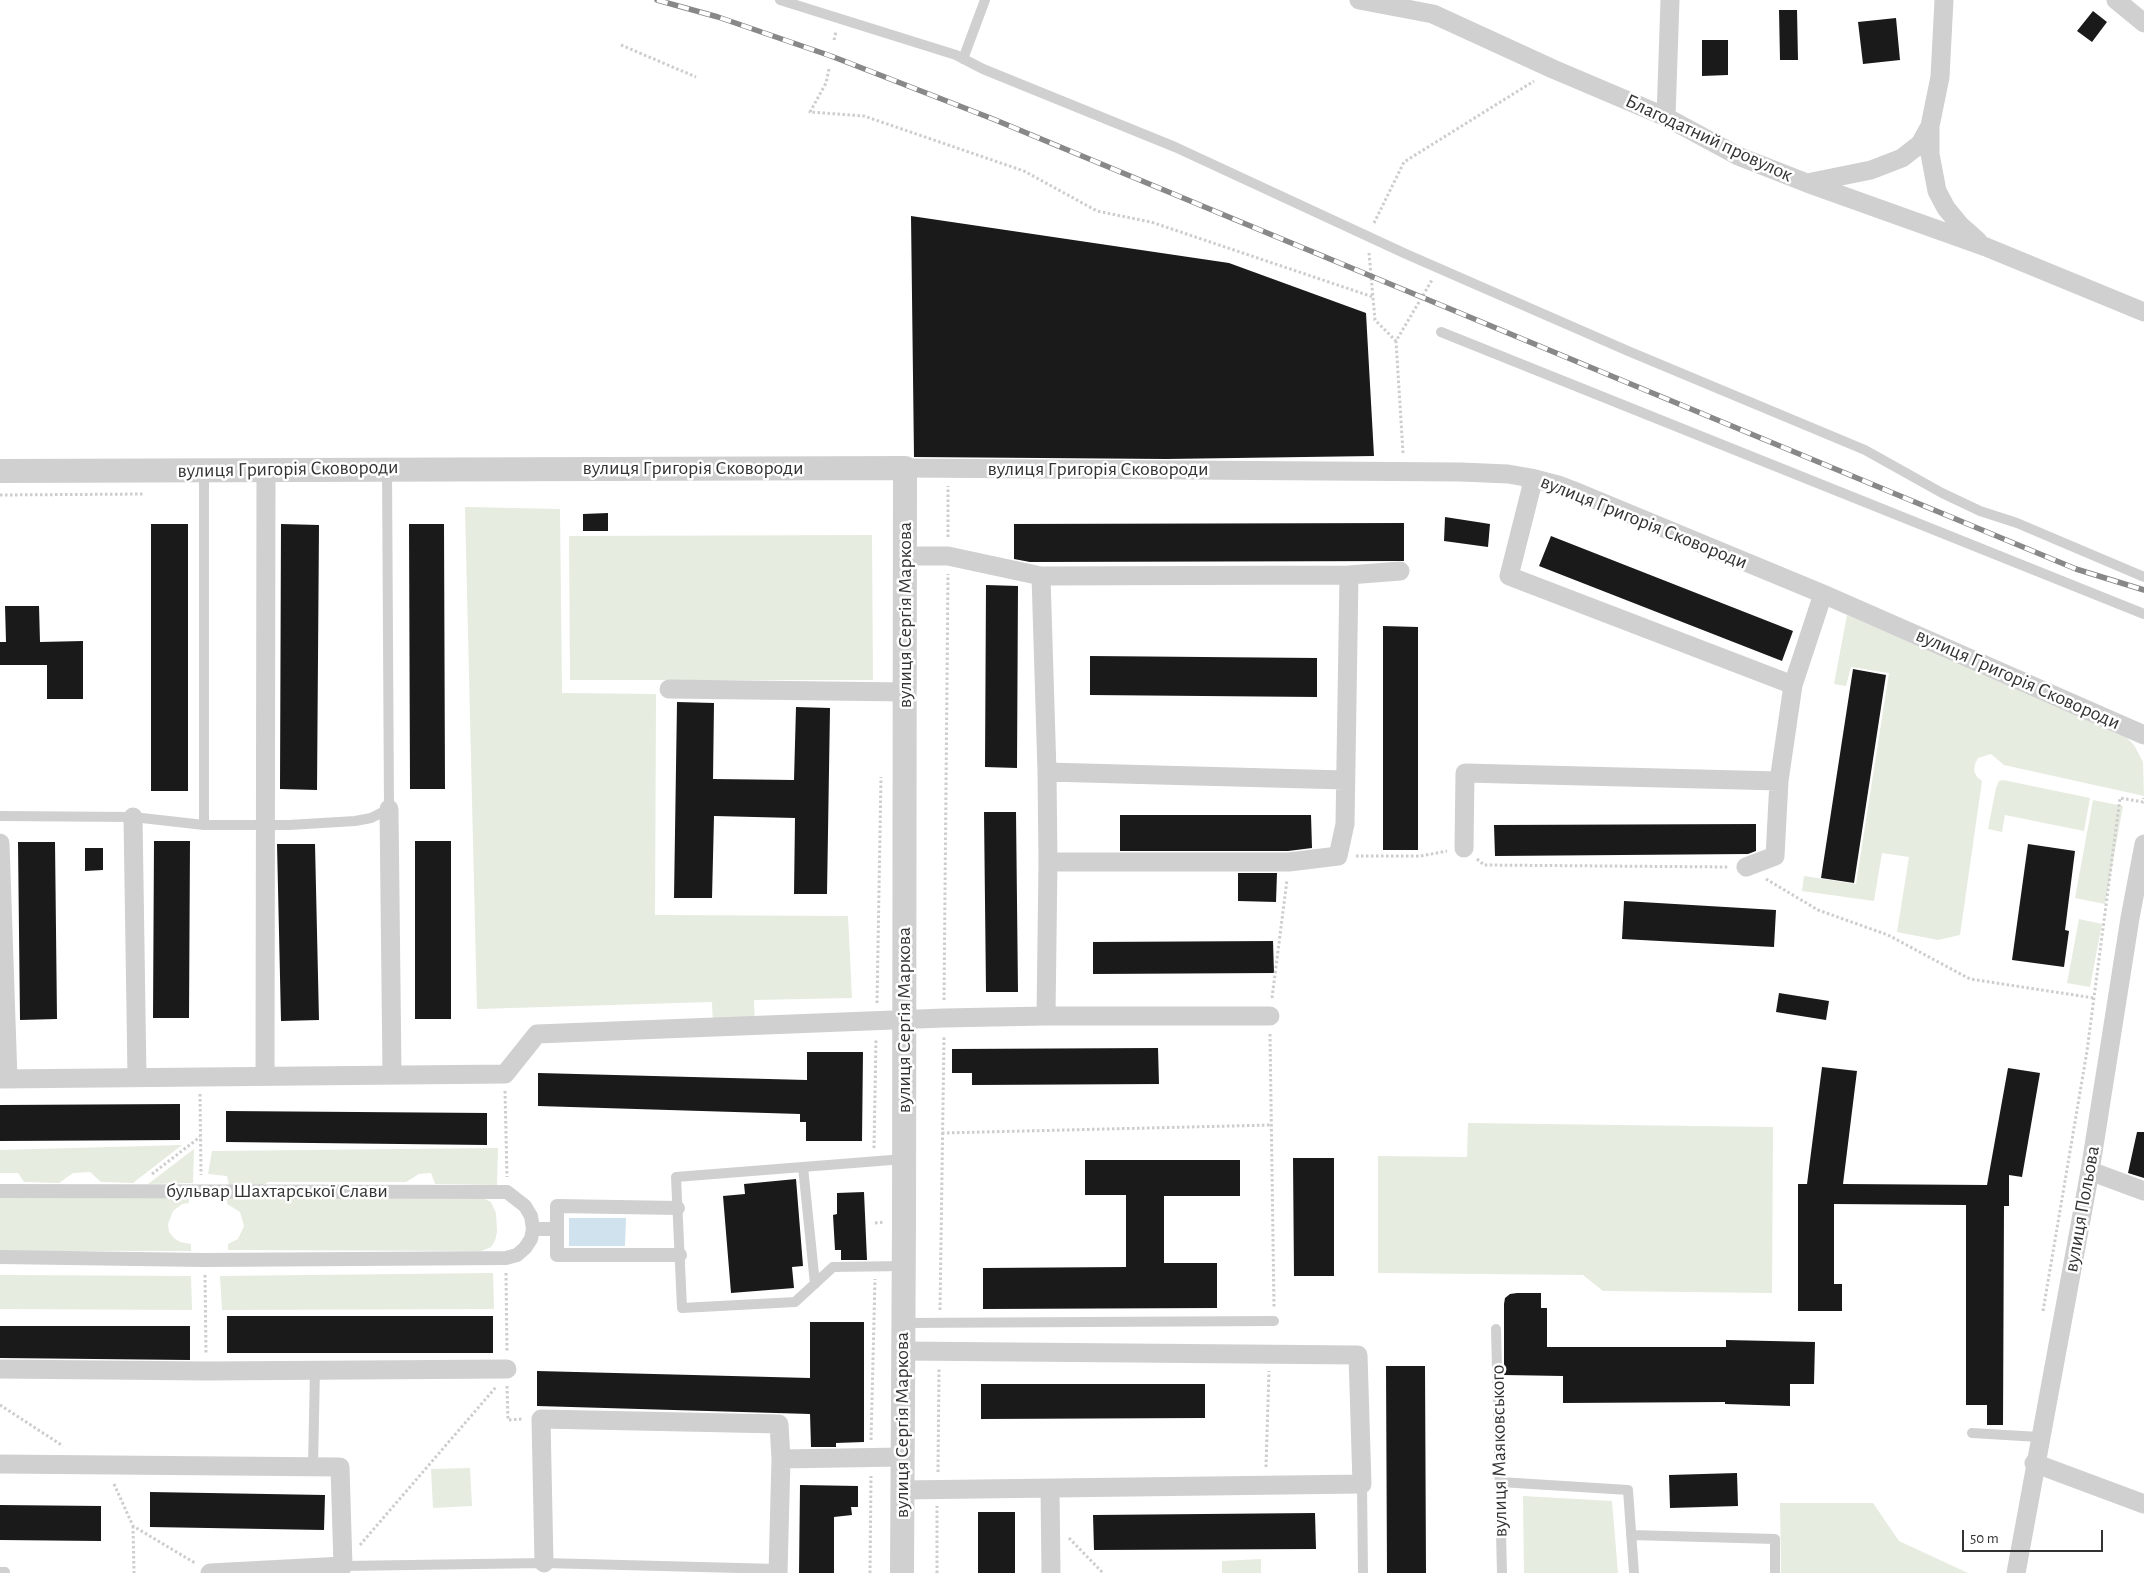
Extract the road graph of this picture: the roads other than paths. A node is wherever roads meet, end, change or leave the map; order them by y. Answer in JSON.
{"nodes":[{"id":1,"x":780,"y":0,"type":"edge"},
{"id":2,"x":985,"y":0,"type":"edge"},
{"id":3,"x":1359,"y":0,"type":"edge"},
{"id":4,"x":1670,"y":0,"type":"edge"},
{"id":5,"x":1944,"y":0,"type":"edge"},
{"id":6,"x":2116,"y":0,"type":"edge"},
{"id":7,"x":1433,"y":7,"type":"edge"},
{"id":8,"x":2144,"y":22,"type":"edge"},
{"id":9,"x":963,"y":59,"type":"junction"},
{"id":10,"x":1666,"y":117,"type":"junction"},
{"id":11,"x":1930,"y":126,"type":"junction"},
{"id":12,"x":1807,"y":183,"type":"junction"},
{"id":13,"x":1986,"y":247,"type":"junction"},
{"id":14,"x":2144,"y":312,"type":"edge"},
{"id":15,"x":1440,"y":332,"type":"dead end"},
{"id":16,"x":387,"y":468,"type":"junction"},
{"id":17,"x":905,"y":468,"type":"junction"},
{"id":18,"x":266,"y":469,"type":"junction"},
{"id":19,"x":0,"y":470,"type":"edge"},
{"id":20,"x":204,"y":470,"type":"junction"},
{"id":21,"x":1531,"y":478,"type":"junction"},
{"id":22,"x":905,"y":556,"type":"junction"},
{"id":23,"x":1400,"y":571,"type":"dead end"},
{"id":24,"x":1349,"y":575,"type":"junction"},
{"id":25,"x":1041,"y":576,"type":"junction"},
{"id":26,"x":2144,"y":577,"type":"edge"},
{"id":27,"x":1823,"y":594,"type":"junction"},
{"id":28,"x":2144,"y":614,"type":"edge"},
{"id":29,"x":1793,"y":685,"type":"junction"},
{"id":30,"x":669,"y":689,"type":"dead end"},
{"id":31,"x":905,"y":692,"type":"junction"},
{"id":32,"x":2144,"y":735,"type":"edge"},
{"id":33,"x":1047,"y":772,"type":"junction"},
{"id":34,"x":1345,"y":780,"type":"junction"},
{"id":35,"x":1779,"y":780,"type":"junction"},
{"id":36,"x":389,"y":809,"type":"junction"},
{"id":37,"x":0,"y":816,"type":"edge"},
{"id":38,"x":133,"y":817,"type":"junction"},
{"id":39,"x":264,"y":824,"type":"junction"},
{"id":40,"x":204,"y":826,"type":"junction"},
{"id":41,"x":0,"y":843,"type":"edge"},
{"id":42,"x":2144,"y":844,"type":"edge"},
{"id":43,"x":1464,"y":848,"type":"road end"},
{"id":44,"x":1048,"y":862,"type":"junction"},
{"id":45,"x":1746,"y":867,"type":"road end"},
{"id":46,"x":2140,"y":890,"type":"edge"},
{"id":47,"x":1046,"y":1016,"type":"junction"},
{"id":48,"x":1270,"y":1016,"type":"road end"},
{"id":49,"x":904,"y":1020,"type":"junction"},
{"id":50,"x":392,"y":1074,"type":"junction"},
{"id":51,"x":265,"y":1075,"type":"junction"},
{"id":52,"x":137,"y":1077,"type":"junction"},
{"id":53,"x":4,"y":1079,"type":"edge"},
{"id":54,"x":904,"y":1159,"type":"junction"},
{"id":55,"x":804,"y":1167,"type":"junction"},
{"id":56,"x":2090,"y":1171,"type":"junction"},
{"id":57,"x":0,"y":1191,"type":"edge"},
{"id":58,"x":2144,"y":1191,"type":"edge"},
{"id":59,"x":678,"y":1208,"type":"junction"},
{"id":60,"x":533,"y":1229,"type":"junction"},
{"id":61,"x":557,"y":1229,"type":"junction"},
{"id":62,"x":680,"y":1255,"type":"junction"},
{"id":63,"x":0,"y":1257,"type":"edge"},
{"id":64,"x":904,"y":1266,"type":"junction"},
{"id":65,"x":815,"y":1284,"type":"junction"},
{"id":66,"x":1274,"y":1321,"type":"road end"},
{"id":67,"x":903,"y":1323,"type":"junction"},
{"id":68,"x":1496,"y":1329,"type":"dead end"},
{"id":69,"x":902,"y":1350,"type":"junction"},
{"id":70,"x":0,"y":1369,"type":"edge"},
{"id":71,"x":315,"y":1369,"type":"junction"},
{"id":72,"x":503,"y":1376,"type":"road end"},
{"id":73,"x":1972,"y":1433,"type":"dead end"},
{"id":74,"x":2039,"y":1437,"type":"junction"},
{"id":75,"x":902,"y":1458,"type":"junction"},
{"id":76,"x":781,"y":1459,"type":"junction"},
{"id":77,"x":2034,"y":1463,"type":"junction"},
{"id":78,"x":0,"y":1464,"type":"edge"},
{"id":79,"x":313,"y":1467,"type":"junction"},
{"id":80,"x":1500,"y":1482,"type":"junction"},
{"id":81,"x":1362,"y":1484,"type":"junction"},
{"id":82,"x":1050,"y":1489,"type":"junction"},
{"id":83,"x":902,"y":1490,"type":"junction"},
{"id":84,"x":2144,"y":1504,"type":"edge"},
{"id":85,"x":1631,"y":1535,"type":"junction"},
{"id":86,"x":544,"y":1563,"type":"junction"},
{"id":87,"x":343,"y":1566,"type":"junction"},
{"id":88,"x":778,"y":1571,"type":"edge"},
{"id":89,"x":210,"y":1573,"type":"edge"},
{"id":90,"x":902,"y":1573,"type":"edge"},
{"id":91,"x":1051,"y":1573,"type":"edge"},
{"id":92,"x":1363,"y":1573,"type":"edge"},
{"id":93,"x":1502,"y":1573,"type":"edge"},
{"id":94,"x":1634,"y":1573,"type":"edge"},
{"id":95,"x":1775,"y":1573,"type":"edge"},
{"id":96,"x":2016,"y":1573,"type":"edge"}],
"edges":[{"from":1,"to":9,"type":"lane"},
{"from":2,"to":9,"type":"lane"},
{"from":3,"to":7,"type":"street","name":"Благодатний провулок"},
{"from":4,"to":10,"type":"street"},
{"from":5,"to":11,"type":"street"},
{"from":6,"to":8,"type":"street"},
{"from":7,"to":10,"type":"street","name":"Благодатний провулок"},
{"from":9,"to":26,"type":"lane"},
{"from":10,"to":12,"type":"street","name":"Благодатний провулок"},
{"from":11,"to":12,"type":"street"},
{"from":11,"to":13,"type":"street"},
{"from":12,"to":13,"type":"street","name":"Благодатний провулок"},
{"from":13,"to":14,"type":"street","name":"Благодатний провулок"},
{"from":15,"to":28,"type":"lane"},
{"from":16,"to":17,"type":"street","name":"вулиця Григорія Сковороди"},
{"from":16,"to":18,"type":"street","name":"вулиця Григорія Сковороди"},
{"from":16,"to":36,"type":"lane"},
{"from":17,"to":21,"type":"street","name":"вулиця Григорія Сковороди"},
{"from":17,"to":22,"type":"street","name":"вулиця Сергія Маркова"},
{"from":18,"to":20,"type":"street","name":"вулиця Григорія Сковороди"},
{"from":18,"to":39,"type":"street"},
{"from":19,"to":20,"type":"street","name":"вулиця Григорія Сковороди"},
{"from":20,"to":40,"type":"lane"},
{"from":21,"to":27,"type":"street","name":"вулиця Григорія Сковороди"},
{"from":21,"to":29,"type":"street"},
{"from":22,"to":25,"type":"street"},
{"from":22,"to":31,"type":"street","name":"вулиця Сергія Маркова"},
{"from":23,"to":24,"type":"street"},
{"from":24,"to":25,"type":"street"},
{"from":24,"to":34,"type":"street"},
{"from":25,"to":33,"type":"street"},
{"from":27,"to":29,"type":"street"},
{"from":27,"to":32,"type":"street","name":"вулиця Григорія Сковороди"},
{"from":29,"to":35,"type":"street"},
{"from":30,"to":31,"type":"street"},
{"from":31,"to":49,"type":"street","name":"вулиця Сергія Маркова"},
{"from":33,"to":34,"type":"street"},
{"from":33,"to":44,"type":"street"},
{"from":34,"to":44,"type":"street"},
{"from":35,"to":43,"type":"street"},
{"from":35,"to":45,"type":"street"},
{"from":36,"to":39,"type":"lane"},
{"from":36,"to":50,"type":"street"},
{"from":37,"to":38,"type":"lane"},
{"from":38,"to":40,"type":"lane"},
{"from":38,"to":52,"type":"street"},
{"from":39,"to":40,"type":"lane"},
{"from":39,"to":51,"type":"street"},
{"from":41,"to":53,"type":"street"},
{"from":42,"to":46,"type":"street","name":"вулиця Польова"},
{"from":44,"to":47,"type":"street"},
{"from":46,"to":56,"type":"street","name":"вулиця Польова"},
{"from":47,"to":48,"type":"street"},
{"from":47,"to":49,"type":"street"},
{"from":49,"to":50,"type":"street"},
{"from":49,"to":54,"type":"street","name":"вулиця Сергія Маркова"},
{"from":50,"to":51,"type":"street"},
{"from":51,"to":52,"type":"street"},
{"from":52,"to":53,"type":"street"},
{"from":54,"to":55,"type":"lane"},
{"from":54,"to":64,"type":"street","name":"вулиця Сергія Маркова"},
{"from":55,"to":59,"type":"lane"},
{"from":55,"to":65,"type":"lane"},
{"from":56,"to":58,"type":"street"},
{"from":56,"to":74,"type":"street","name":"вулиця Польова"},
{"from":57,"to":60,"type":"street","name":"бульвар Шахтарської Слави"},
{"from":59,"to":61,"type":"street"},
{"from":59,"to":62,"type":"lane"},
{"from":60,"to":61,"type":"street"},
{"from":60,"to":63,"type":"street"},
{"from":61,"to":62,"type":"street"},
{"from":62,"to":65,"type":"lane"},
{"from":64,"to":65,"type":"lane"},
{"from":64,"to":67,"type":"street","name":"вулиця Сергія Маркова"},
{"from":66,"to":67,"type":"lane"},
{"from":67,"to":69,"type":"street","name":"вулиця Сергія Маркова"},
{"from":68,"to":80,"type":"lane","name":"вулиця Маяковського"},
{"from":69,"to":75,"type":"street","name":"вулиця Сергія Маркова"},
{"from":69,"to":81,"type":"street"},
{"from":70,"to":71,"type":"street"},
{"from":71,"to":72,"type":"street"},
{"from":71,"to":79,"type":"lane"},
{"from":73,"to":74,"type":"lane"},
{"from":74,"to":77,"type":"street","name":"вулиця Польова"},
{"from":75,"to":76,"type":"street"},
{"from":75,"to":83,"type":"street","name":"вулиця Сергія Маркова"},
{"from":76,"to":86,"type":"street"},
{"from":76,"to":88,"type":"street"},
{"from":77,"to":84,"type":"street"},
{"from":77,"to":96,"type":"street","name":"вулиця Польова"},
{"from":78,"to":79,"type":"street"},
{"from":79,"to":87,"type":"street"},
{"from":80,"to":85,"type":"lane"},
{"from":80,"to":93,"type":"lane","name":"вулиця Маяковського"},
{"from":81,"to":82,"type":"street"},
{"from":81,"to":92,"type":"lane"},
{"from":82,"to":83,"type":"street"},
{"from":82,"to":91,"type":"street"},
{"from":83,"to":90,"type":"street","name":"вулиця Сергія Маркова"},
{"from":85,"to":94,"type":"lane"},
{"from":85,"to":95,"type":"lane"},
{"from":86,"to":87,"type":"lane"},
{"from":86,"to":88,"type":"lane"},
{"from":87,"to":89,"type":"street"}]}
